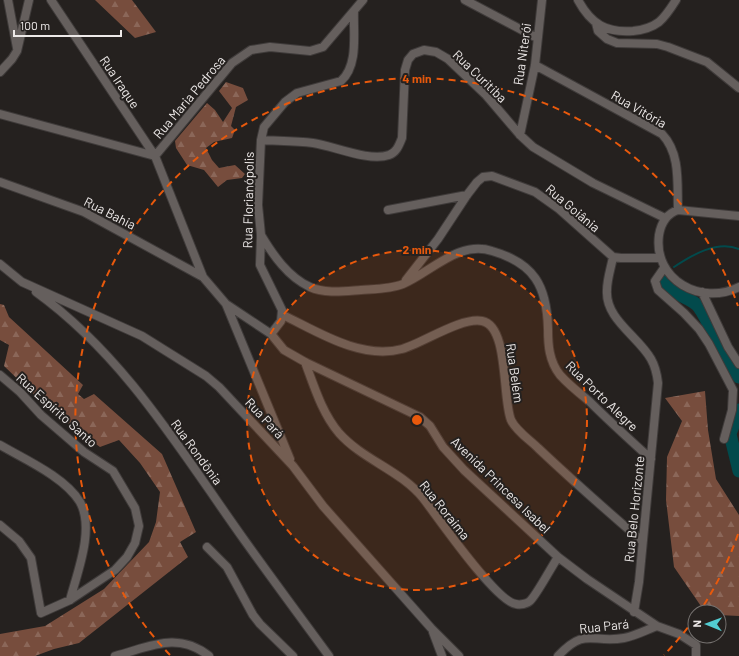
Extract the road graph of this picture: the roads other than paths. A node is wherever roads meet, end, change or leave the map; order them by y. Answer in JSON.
{"nodes":[{"id":1,"x":8,"y":0,"type":"edge"},
{"id":2,"x":29,"y":0,"type":"edge"},
{"id":3,"x":52,"y":0,"type":"edge"},
{"id":4,"x":363,"y":0,"type":"edge"},
{"id":5,"x":465,"y":0,"type":"edge"},
{"id":6,"x":542,"y":0,"type":"edge"},
{"id":7,"x":578,"y":0,"type":"edge"},
{"id":8,"x":676,"y":0,"type":"edge"},
{"id":9,"x":354,"y":11,"type":"junction"},
{"id":10,"x":539,"y":20,"type":"junction"},
{"id":11,"x":596,"y":23,"type":"junction"},
{"id":12,"x":522,"y":30,"type":"junction"},
{"id":13,"x":537,"y":38,"type":"junction"},
{"id":14,"x":17,"y":51,"type":"junction"},
{"id":15,"x":535,"y":65,"type":"junction"},
{"id":16,"x":0,"y":72,"type":"edge"},
{"id":17,"x":739,"y":88,"type":"edge"},
{"id":18,"x":0,"y":114,"type":"edge"},
{"id":19,"x":520,"y":134,"type":"junction"},
{"id":20,"x":261,"y":140,"type":"junction"},
{"id":21,"x":156,"y":156,"type":"junction"},
{"id":22,"x":0,"y":182,"type":"edge"},
{"id":23,"x":467,"y":195,"type":"junction"},
{"id":24,"x":388,"y":210,"type":"dead end"},
{"id":25,"x":678,"y":210,"type":"junction"},
{"id":26,"x":739,"y":216,"type":"edge"},
{"id":27,"x":665,"y":218,"type":"junction"},
{"id":28,"x":261,"y":235,"type":"junction"},
{"id":29,"x":613,"y":257,"type":"junction"},
{"id":30,"x":660,"y":258,"type":"junction"},
{"id":31,"x":0,"y":264,"type":"edge"},
{"id":32,"x":664,"y":268,"type":"junction"},
{"id":33,"x":203,"y":277,"type":"junction"},
{"id":34,"x":22,"y":282,"type":"junction"},
{"id":35,"x":403,"y":284,"type":"junction"},
{"id":36,"x":739,"y":287,"type":"edge"},
{"id":37,"x":702,"y":292,"type":"junction"},
{"id":38,"x":226,"y":304,"type":"junction"},
{"id":39,"x":283,"y":315,"type":"junction"},
{"id":40,"x":271,"y":334,"type":"junction"},
{"id":41,"x":305,"y":362,"type":"junction"},
{"id":42,"x":739,"y":364,"type":"edge"},
{"id":43,"x":0,"y":376,"type":"edge"},
{"id":44,"x":724,"y":439,"type":"dead end"},
{"id":45,"x":0,"y":445,"type":"edge"},
{"id":46,"x":651,"y":459,"type":"junction"},
{"id":47,"x":293,"y":466,"type":"junction"},
{"id":48,"x":0,"y":525,"type":"edge"},
{"id":49,"x":642,"y":541,"type":"junction"},
{"id":50,"x":207,"y":547,"type":"dead end"},
{"id":51,"x":558,"y":557,"type":"junction"},
{"id":52,"x":70,"y":600,"type":"junction"},
{"id":53,"x":634,"y":612,"type":"junction"},
{"id":54,"x":657,"y":626,"type":"junction"},
{"id":55,"x":431,"y":628,"type":"junction"},
{"id":56,"x":115,"y":656,"type":"edge"},
{"id":57,"x":209,"y":656,"type":"edge"},
{"id":58,"x":293,"y":656,"type":"edge"},
{"id":59,"x":329,"y":656,"type":"edge"},
{"id":60,"x":442,"y":656,"type":"edge"},
{"id":61,"x":459,"y":656,"type":"edge"},
{"id":62,"x":558,"y":656,"type":"edge"},
{"id":63,"x":696,"y":656,"type":"edge"}],
"edges":[{"from":1,"to":14,"type":"street"},
{"from":2,"to":14,"type":"street"},
{"from":3,"to":21,"type":"street","name":"Rua Iraque"},
{"from":4,"to":9,"type":"street","name":"Rua Maria Pedrosa"},
{"from":5,"to":12,"type":"street"},
{"from":6,"to":10,"type":"street","name":"Rua Niterói"},
{"from":7,"to":11,"type":"street"},
{"from":8,"to":11,"type":"street"},
{"from":9,"to":20,"type":"street","name":"Rua Florianópolis"},
{"from":9,"to":21,"type":"street","name":"Rua Maria Pedrosa"},
{"from":10,"to":12,"type":"street"},
{"from":10,"to":13,"type":"street","name":"Rua Niterói"},
{"from":11,"to":17,"type":"street"},
{"from":12,"to":13,"type":"street"},
{"from":13,"to":15,"type":"street","name":"Rua Niterói"},
{"from":14,"to":16,"type":"street"},
{"from":15,"to":19,"type":"street","name":"Rua Niterói"},
{"from":15,"to":25,"type":"street","name":"Rua Vitória"},
{"from":18,"to":21,"type":"street"},
{"from":19,"to":20,"type":"street","name":"Rua Curitiba"},
{"from":19,"to":27,"type":"street","name":"Rua Curitiba"},
{"from":20,"to":28,"type":"street","name":"Rua Florianópolis"},
{"from":21,"to":33,"type":"street","name":"Rua Bahia"},
{"from":22,"to":33,"type":"street","name":"Rua Bahia"},
{"from":23,"to":24,"type":"street"},
{"from":23,"to":29,"type":"street","name":"Rua Goiânia"},
{"from":23,"to":35,"type":"street","name":"Rua Goiânia"},
{"from":25,"to":26,"type":"street"},
{"from":25,"to":27,"type":"street"},
{"from":27,"to":30,"type":"street"},
{"from":28,"to":35,"type":"street","name":"Rua Porto Alegre"},
{"from":28,"to":39,"type":"street","name":"Rua Florianópolis"},
{"from":29,"to":30,"type":"street"},
{"from":29,"to":46,"type":"street","name":"Rua Belo Horizonte"},
{"from":30,"to":32,"type":"street"},
{"from":31,"to":34,"type":"street","name":"Rua Pará"},
{"from":32,"to":37,"type":"street"},
{"from":32,"to":44,"type":"street"},
{"from":33,"to":38,"type":"street","name":"Rua Bahia"},
{"from":34,"to":47,"type":"street","name":"Rua Pará"},
{"from":34,"to":59,"type":"street","name":"Rua Rondônia"},
{"from":35,"to":46,"type":"street","name":"Rua Porto Alegre"},
{"from":36,"to":37,"type":"street"},
{"from":37,"to":42,"type":"street"},
{"from":38,"to":40,"type":"street","name":"Avenida Princesa Isabel"},
{"from":38,"to":47,"type":"street","name":"Rua Bahia"},
{"from":39,"to":40,"type":"street"},
{"from":39,"to":49,"type":"street","name":"Rua Belém"},
{"from":40,"to":41,"type":"street","name":"Avenida Princesa Isabel"},
{"from":41,"to":51,"type":"street","name":"Avenida Princesa Isabel"},
{"from":41,"to":51,"type":"street","name":"Rua Roraima"},
{"from":43,"to":52,"type":"street","name":"Rua Espírito Santo"},
{"from":45,"to":52,"type":"street"},
{"from":46,"to":49,"type":"street","name":"Rua Belo Horizonte"},
{"from":47,"to":55,"type":"street","name":"Rua Pará"},
{"from":48,"to":52,"type":"street","name":"Rua Espírito Santo"},
{"from":49,"to":53,"type":"street","name":"Rua Belo Horizonte"},
{"from":50,"to":58,"type":"street"},
{"from":51,"to":53,"type":"street","name":"Avenida Princesa Isabel"},
{"from":53,"to":54,"type":"street","name":"Avenida Princesa Isabel"},
{"from":54,"to":62,"type":"street","name":"Rua Pará"},
{"from":54,"to":63,"type":"street"},
{"from":55,"to":60,"type":"street"},
{"from":55,"to":61,"type":"street","name":"Rua Pará"},
{"from":56,"to":57,"type":"street"}]}
